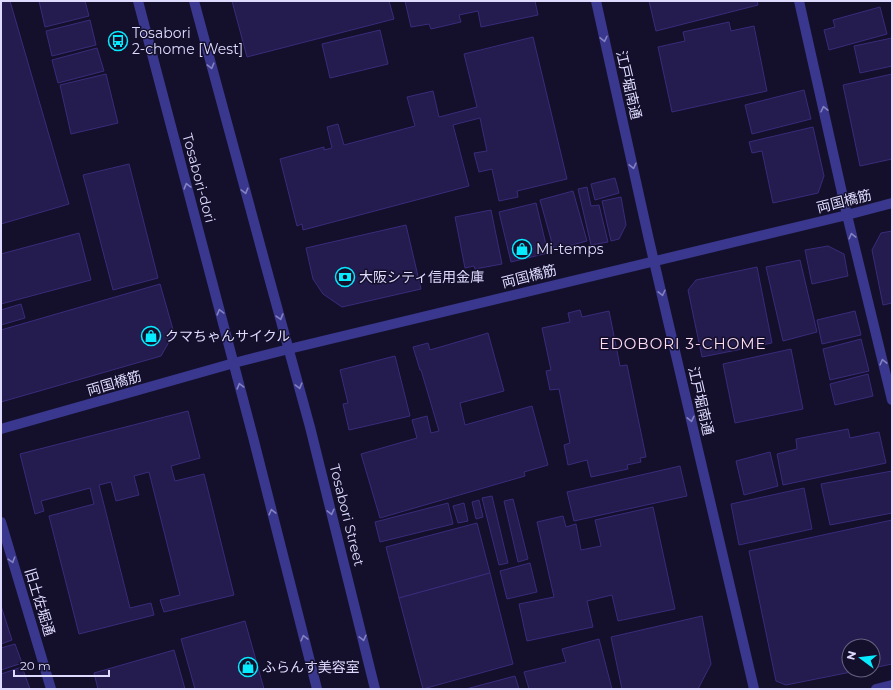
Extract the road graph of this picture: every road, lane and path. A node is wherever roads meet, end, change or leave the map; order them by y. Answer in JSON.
{"nodes":[{"id":1,"x":138,"y":1,"type":"edge"},
{"id":2,"x":194,"y":1,"type":"edge"},
{"id":3,"x":596,"y":1,"type":"edge"},
{"id":4,"x":799,"y":1,"type":"edge"},
{"id":5,"x":892,"y":203,"type":"edge"},
{"id":6,"x":847,"y":215,"type":"junction"},
{"id":7,"x":654,"y":260,"type":"junction"},
{"id":8,"x":289,"y":349,"type":"junction"},
{"id":9,"x":234,"y":363,"type":"junction"},
{"id":10,"x":892,"y":400,"type":"edge"},
{"id":11,"x":1,"y":429,"type":"edge"},
{"id":12,"x":1,"y":522,"type":"edge"},
{"id":13,"x":892,"y":685,"type":"edge"},
{"id":14,"x":51,"y":689,"type":"edge"},
{"id":15,"x":317,"y":689,"type":"edge"},
{"id":16,"x":375,"y":689,"type":"edge"},
{"id":17,"x":754,"y":689,"type":"edge"},
{"id":18,"x":876,"y":689,"type":"edge"}],
"edges":[{"from":9,"to":1,"type":"street","name":"Tosabori-dori","one_way":true},
{"from":2,"to":8,"type":"street","one_way":true},
{"from":3,"to":7,"type":"street","name":"江戸堀南通","one_way":true},
{"from":6,"to":4,"type":"street","one_way":true},
{"from":5,"to":6,"type":"street","name":"両国橋筋"},
{"from":6,"to":7,"type":"street","name":"両国橋筋"},
{"from":10,"to":6,"type":"street","one_way":true},
{"from":7,"to":8,"type":"street","name":"両国橋筋"},
{"from":7,"to":17,"type":"street","name":"江戸堀南通","one_way":true},
{"from":8,"to":9,"type":"street","name":"両国橋筋"},
{"from":8,"to":16,"type":"street","name":"Tosabori Street","one_way":true},
{"from":9,"to":11,"type":"street","name":"両国橋筋"},
{"from":15,"to":9,"type":"street","one_way":true},
{"from":12,"to":14,"type":"street","name":"旧土佐堀通","one_way":true},
{"from":13,"to":18,"type":"street"}]}
